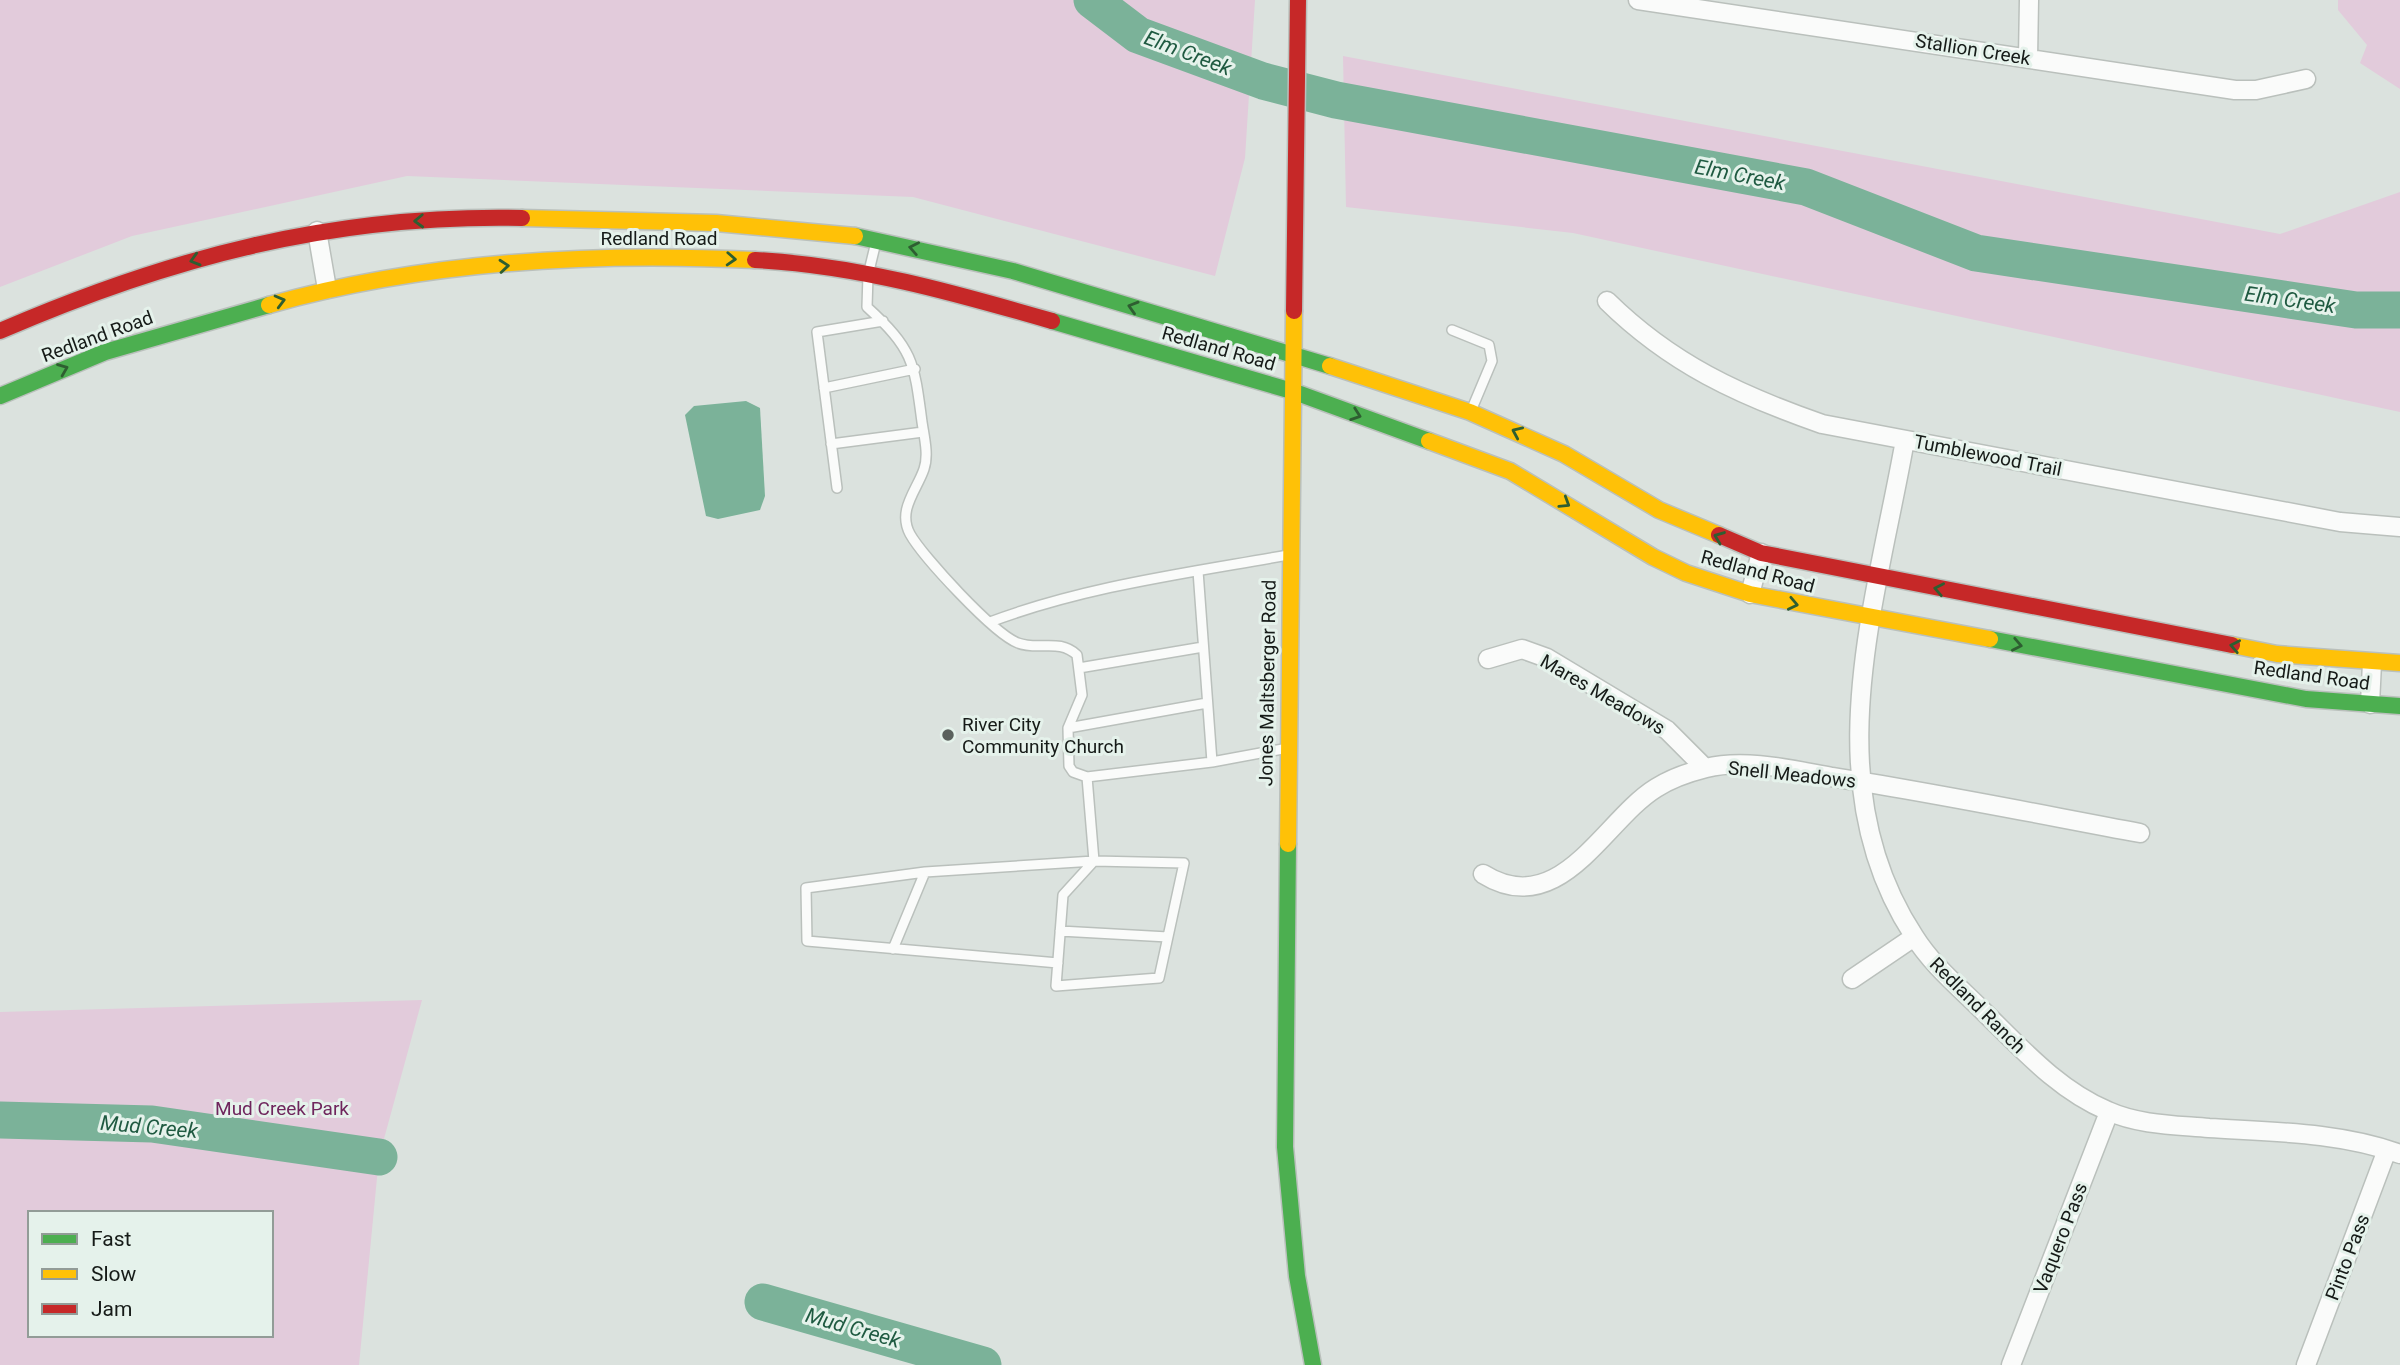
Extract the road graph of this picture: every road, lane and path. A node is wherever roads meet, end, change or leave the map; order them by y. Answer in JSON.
{"nodes":[{"id":1,"x":1298,"y":0,"type":"edge"},
{"id":2,"x":1638,"y":0,"type":"edge"},
{"id":3,"x":2029,"y":0,"type":"edge"},
{"id":4,"x":1753,"y":8,"type":"edge"},
{"id":5,"x":2028,"y":58,"type":"junction"},
{"id":6,"x":2306,"y":79,"type":"dead end"},
{"id":7,"x":317,"y":231,"type":"junction"},
{"id":8,"x":876,"y":241,"type":"junction"},
{"id":9,"x":868,"y":275,"type":"junction"},
{"id":10,"x":327,"y":289,"type":"junction"},
{"id":11,"x":1607,"y":301,"type":"dead end"},
{"id":12,"x":883,"y":321,"type":"junction"},
{"id":13,"x":1452,"y":330,"type":"dead end"},
{"id":14,"x":0,"y":331,"type":"edge"},
{"id":15,"x":1293,"y":354,"type":"junction"},
{"id":16,"x":915,"y":369,"type":"junction"},
{"id":17,"x":824,"y":388,"type":"junction"},
{"id":18,"x":1292,"y":391,"type":"junction"},
{"id":19,"x":0,"y":396,"type":"edge"},
{"id":20,"x":1470,"y":412,"type":"junction"},
{"id":21,"x":923,"y":432,"type":"junction"},
{"id":22,"x":1905,"y":440,"type":"junction"},
{"id":23,"x":831,"y":444,"type":"junction"},
{"id":24,"x":837,"y":488,"type":"dead end"},
{"id":25,"x":2400,"y":527,"type":"edge"},
{"id":26,"x":1761,"y":553,"type":"junction"},
{"id":27,"x":1290,"y":554,"type":"junction"},
{"id":28,"x":1198,"y":571,"type":"junction"},
{"id":29,"x":1880,"y":577,"type":"junction"},
{"id":30,"x":1749,"y":594,"type":"junction"},
{"id":31,"x":1873,"y":618,"type":"junction"},
{"id":32,"x":990,"y":622,"type":"junction"},
{"id":33,"x":1203,"y":647,"type":"junction"},
{"id":34,"x":1488,"y":659,"type":"dead end"},
{"id":35,"x":2372,"y":663,"type":"junction"},
{"id":36,"x":2400,"y":663,"type":"edge"},
{"id":37,"x":1079,"y":668,"type":"junction"},
{"id":38,"x":1208,"y":703,"type":"junction"},
{"id":39,"x":2370,"y":704,"type":"junction"},
{"id":40,"x":2400,"y":706,"type":"edge"},
{"id":41,"x":1068,"y":728,"type":"junction"},
{"id":42,"x":1287,"y":748,"type":"junction"},
{"id":43,"x":1212,"y":762,"type":"junction"},
{"id":44,"x":1705,"y":768,"type":"junction"},
{"id":45,"x":1087,"y":777,"type":"junction"},
{"id":46,"x":1859,"y":781,"type":"junction"},
{"id":47,"x":2140,"y":833,"type":"dead end"},
{"id":48,"x":1094,"y":861,"type":"junction"},
{"id":49,"x":925,"y":872,"type":"junction"},
{"id":50,"x":1483,"y":874,"type":"dead end"},
{"id":51,"x":1060,"y":931,"type":"junction"},
{"id":52,"x":1168,"y":937,"type":"junction"},
{"id":53,"x":1914,"y":937,"type":"junction"},
{"id":54,"x":893,"y":949,"type":"junction"},
{"id":55,"x":1058,"y":963,"type":"junction"},
{"id":56,"x":1852,"y":979,"type":"dead end"},
{"id":57,"x":2109,"y":1112,"type":"junction"},
{"id":58,"x":2394,"y":1152,"type":"edge"},
{"id":59,"x":1313,"y":1365,"type":"edge"},
{"id":60,"x":2011,"y":1365,"type":"edge"},
{"id":61,"x":2306,"y":1365,"type":"edge"}],
"edges":[{"from":1,"to":15,"type":"main road","name":"Jones Maltsberger Road"},
{"from":2,"to":4,"type":"street","name":"Stallion Creek"},
{"from":3,"to":5,"type":"street"},
{"from":4,"to":5,"type":"street","name":"Stallion Creek"},
{"from":5,"to":6,"type":"street","name":"Stallion Creek"},
{"from":8,"to":7,"type":"main road","name":"Redland Road","one_way":true},
{"from":7,"to":10,"type":"street"},
{"from":7,"to":14,"type":"main road","name":"Redland Road","one_way":true},
{"from":8,"to":9,"type":"lane"},
{"from":15,"to":8,"type":"main road","name":"Redland Road","one_way":true},
{"from":10,"to":9,"type":"main road","name":"Redland Road","one_way":true},
{"from":9,"to":12,"type":"lane"},
{"from":9,"to":18,"type":"main road","name":"Redland Road"},
{"from":19,"to":10,"type":"main road","name":"Redland Road","one_way":true},
{"from":11,"to":22,"type":"street","name":"Tumblewood Trail"},
{"from":12,"to":16,"type":"lane"},
{"from":12,"to":17,"type":"lane"},
{"from":13,"to":20,"type":"lane"},
{"from":15,"to":18,"type":"main road","name":"Jones Maltsberger Road"},
{"from":15,"to":20,"type":"main road","name":"Redland Road"},
{"from":16,"to":17,"type":"lane"},
{"from":16,"to":21,"type":"lane"},
{"from":17,"to":23,"type":"lane"},
{"from":18,"to":27,"type":"main road","name":"Jones Maltsberger Road"},
{"from":18,"to":30,"type":"main road","name":"Redland Road","one_way":true},
{"from":26,"to":20,"type":"main road","name":"Redland Road","one_way":true},
{"from":21,"to":23,"type":"lane"},
{"from":21,"to":32,"type":"lane"},
{"from":22,"to":25,"type":"street","name":"Tumblewood Trail"},
{"from":22,"to":29,"type":"street","name":"Redland Ranch"},
{"from":23,"to":24,"type":"lane"},
{"from":26,"to":29,"type":"main road","name":"Redland Road"},
{"from":26,"to":30,"type":"street"},
{"from":27,"to":28,"type":"lane"},
{"from":27,"to":42,"type":"main road","name":"Jones Maltsberger Road"},
{"from":28,"to":32,"type":"lane"},
{"from":28,"to":33,"type":"lane"},
{"from":29,"to":31,"type":"street","name":"Redland Ranch"},
{"from":35,"to":29,"type":"main road","name":"Redland Road","one_way":true},
{"from":30,"to":31,"type":"main road","name":"Redland Road","one_way":true},
{"from":31,"to":39,"type":"main road","name":"Redland Road","one_way":true},
{"from":31,"to":46,"type":"street","name":"Redland Ranch"},
{"from":32,"to":37,"type":"lane"},
{"from":33,"to":37,"type":"lane"},
{"from":33,"to":38,"type":"lane"},
{"from":34,"to":44,"type":"street","name":"Mares Meadows"},
{"from":35,"to":36,"type":"main road","name":"Redland Road"},
{"from":35,"to":39,"type":"street"},
{"from":37,"to":41,"type":"lane"},
{"from":38,"to":41,"type":"lane"},
{"from":38,"to":43,"type":"lane"},
{"from":39,"to":40,"type":"main road","name":"Redland Road"},
{"from":41,"to":45,"type":"lane"},
{"from":42,"to":43,"type":"lane"},
{"from":42,"to":59,"type":"main road","name":"Jones Maltsberger Road"},
{"from":43,"to":45,"type":"lane"},
{"from":44,"to":46,"type":"street","name":"Snell Meadows"},
{"from":44,"to":50,"type":"street","name":"Snell Meadows"},
{"from":45,"to":48,"type":"lane"},
{"from":46,"to":47,"type":"street","name":"Snell Meadows"},
{"from":46,"to":53,"type":"street","name":"Redland Ranch"},
{"from":48,"to":49,"type":"lane"},
{"from":48,"to":51,"type":"lane"},
{"from":48,"to":52,"type":"lane"},
{"from":49,"to":54,"type":"lane"},
{"from":49,"to":54,"type":"lane"},
{"from":51,"to":52,"type":"lane"},
{"from":51,"to":55,"type":"lane"},
{"from":52,"to":55,"type":"lane"},
{"from":53,"to":56,"type":"street"},
{"from":53,"to":57,"type":"street","name":"Redland Ranch"},
{"from":54,"to":55,"type":"lane"},
{"from":57,"to":58,"type":"street","name":"Redland Ranch"},
{"from":57,"to":60,"type":"street","name":"Vaquero Pass"},
{"from":58,"to":61,"type":"street","name":"Pinto Pass"}]}
